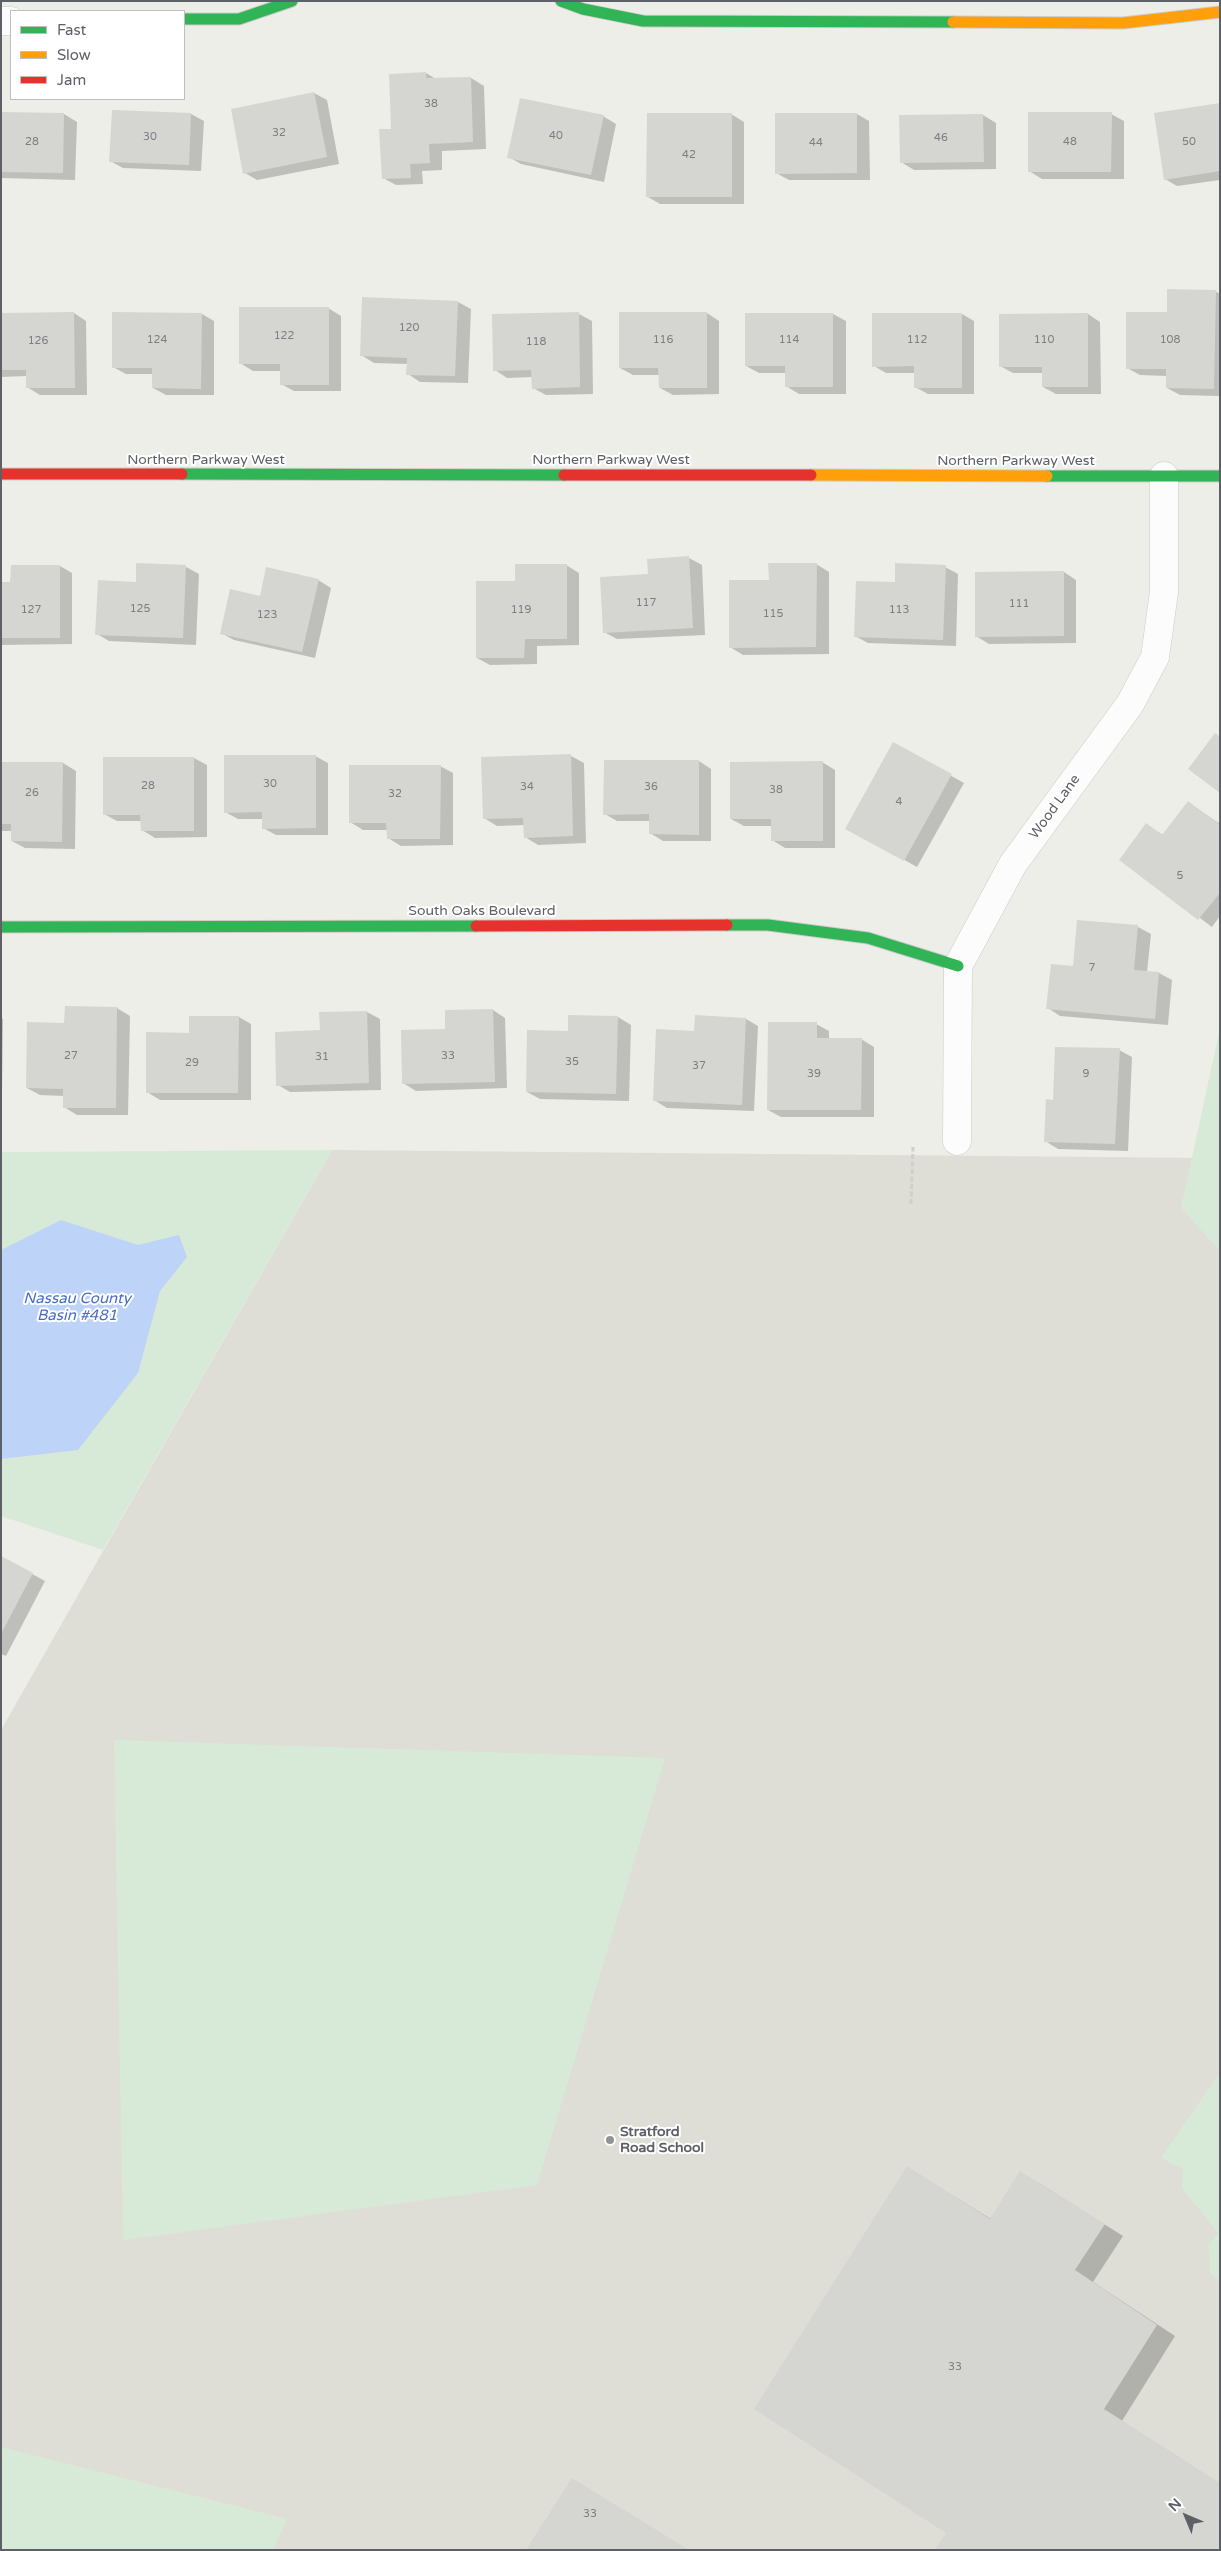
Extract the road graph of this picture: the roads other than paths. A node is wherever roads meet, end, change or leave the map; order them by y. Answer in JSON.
{"nodes":[{"id":1,"x":292,"y":1,"type":"edge"},
{"id":2,"x":561,"y":1,"type":"edge"},
{"id":3,"x":1220,"y":12,"type":"edge"},
{"id":4,"x":185,"y":19,"type":"edge"},
{"id":5,"x":1,"y":474,"type":"edge"},
{"id":6,"x":1164,"y":476,"type":"junction"},
{"id":7,"x":1220,"y":476,"type":"edge"},
{"id":8,"x":1,"y":927,"type":"edge"},
{"id":9,"x":958,"y":966,"type":"junction"},
{"id":10,"x":957,"y":1141,"type":"dead end"}],
"edges":[{"from":1,"to":4,"type":"street"},
{"from":2,"to":3,"type":"street"},
{"from":5,"to":6,"type":"street","name":"Northern Parkway West"},
{"from":6,"to":7,"type":"street","name":"Northern Parkway West"},
{"from":6,"to":9,"type":"street","name":"Wood Lane"},
{"from":8,"to":9,"type":"street","name":"South Oaks Boulevard"},
{"from":9,"to":10,"type":"street","name":"Wood Lane"}]}
